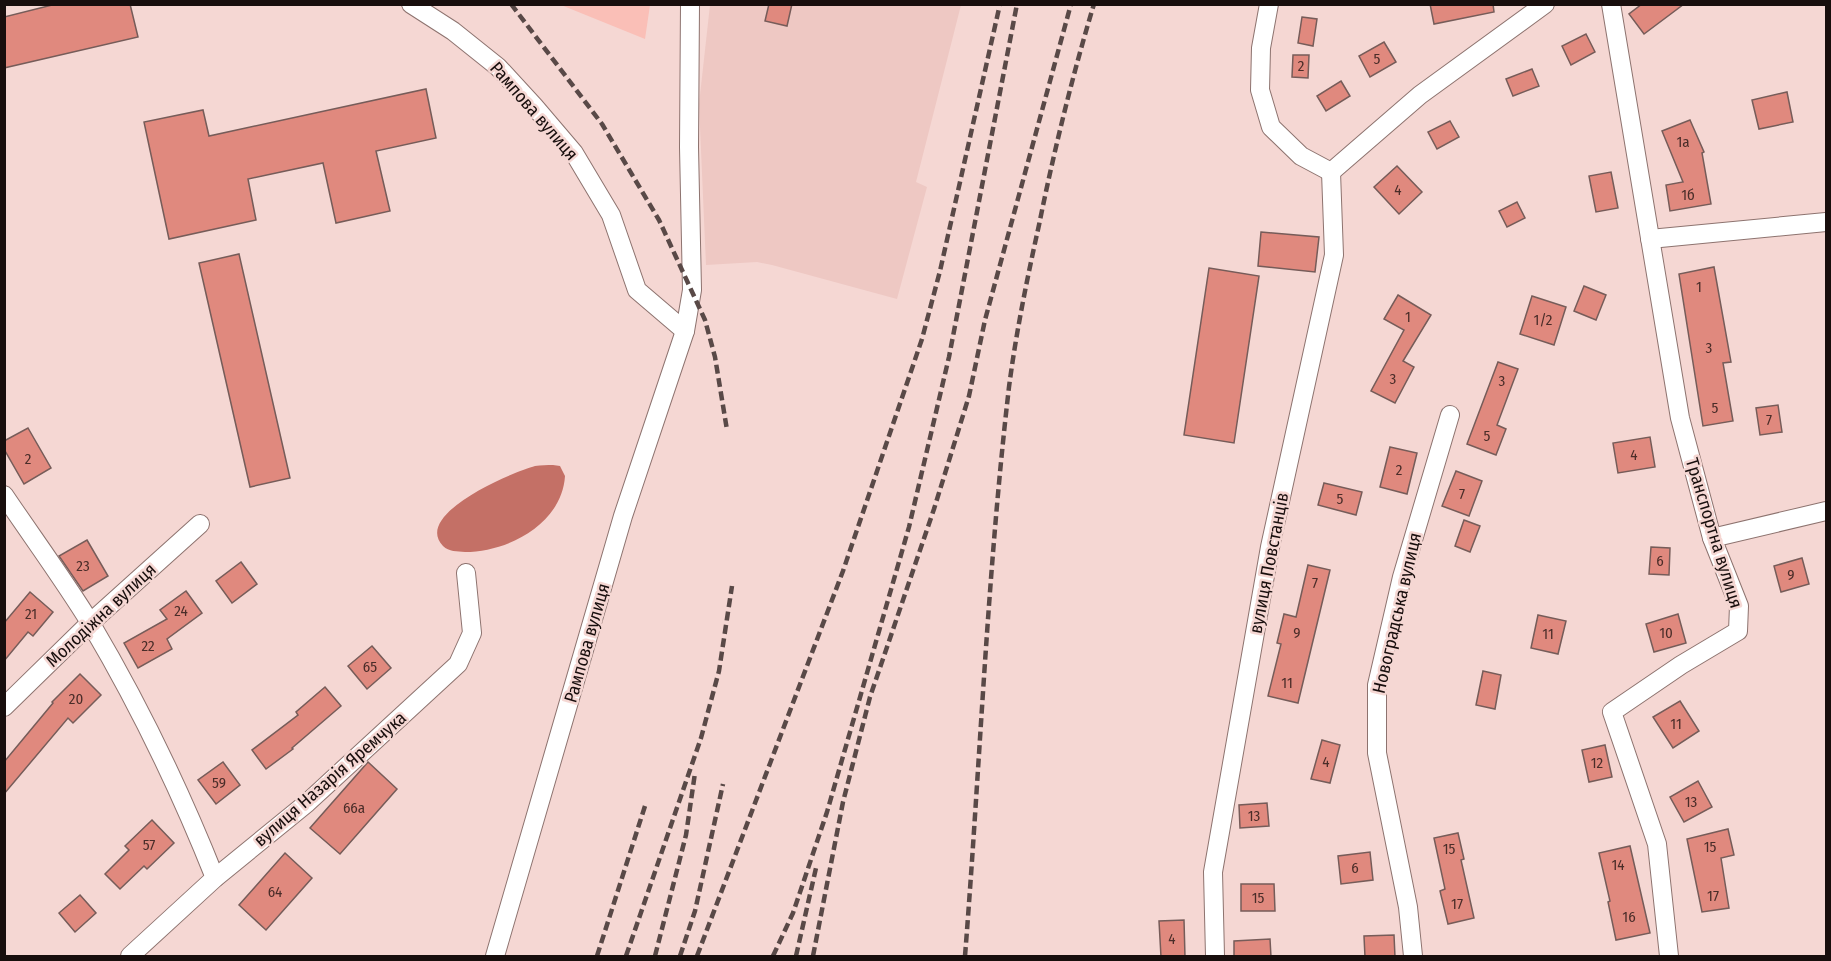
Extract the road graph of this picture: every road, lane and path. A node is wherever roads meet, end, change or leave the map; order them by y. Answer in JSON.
{"nodes":[{"id":1,"x":411,"y":4,"type":"edge"},
{"id":2,"x":690,"y":4,"type":"edge"},
{"id":3,"x":1269,"y":4,"type":"edge"},
{"id":4,"x":1545,"y":4,"type":"edge"},
{"id":5,"x":1611,"y":4,"type":"edge"},
{"id":6,"x":1331,"y":172,"type":"junction"},
{"id":7,"x":1827,"y":222,"type":"edge"},
{"id":8,"x":1650,"y":239,"type":"junction"},
{"id":9,"x":685,"y":331,"type":"junction"},
{"id":10,"x":1450,"y":415,"type":"dead end"},
{"id":11,"x":4,"y":495,"type":"edge"},
{"id":12,"x":1827,"y":511,"type":"edge"},
{"id":13,"x":200,"y":524,"type":"dead end"},
{"id":14,"x":1712,"y":538,"type":"junction"},
{"id":15,"x":466,"y":573,"type":"dead end"},
{"id":16,"x":90,"y":623,"type":"junction"},
{"id":17,"x":4,"y":707,"type":"edge"},
{"id":18,"x":215,"y":878,"type":"junction"},
{"id":19,"x":130,"y":957,"type":"edge"},
{"id":20,"x":495,"y":957,"type":"edge"},
{"id":21,"x":1215,"y":957,"type":"edge"},
{"id":22,"x":1413,"y":957,"type":"edge"},
{"id":23,"x":1669,"y":957,"type":"edge"}],
"edges":[{"from":1,"to":9,"type":"street","name":"Рампова вулиця"},
{"from":2,"to":9,"type":"street","name":"Рампова вулиця"},
{"from":3,"to":6,"type":"street"},
{"from":4,"to":6,"type":"street"},
{"from":5,"to":8,"type":"street","name":"Транспортна вулиця"},
{"from":6,"to":21,"type":"street","name":"вулиця Повстанців"},
{"from":7,"to":8,"type":"street"},
{"from":8,"to":14,"type":"street","name":"Транспортна вулиця"},
{"from":9,"to":20,"type":"street","name":"Рампова вулиця"},
{"from":10,"to":22,"type":"street","name":"Новоградська вулиця"},
{"from":11,"to":16,"type":"street"},
{"from":12,"to":14,"type":"street"},
{"from":13,"to":16,"type":"street","name":"Молодіжна вулиця"},
{"from":14,"to":23,"type":"street","name":"Транспортна вулиця"},
{"from":15,"to":18,"type":"street","name":"вулиця Назарія Яремчука"},
{"from":16,"to":17,"type":"street","name":"Молодіжна вулиця"},
{"from":16,"to":18,"type":"street"},
{"from":18,"to":19,"type":"street","name":"вулиця Назарія Яремчука"}]}
